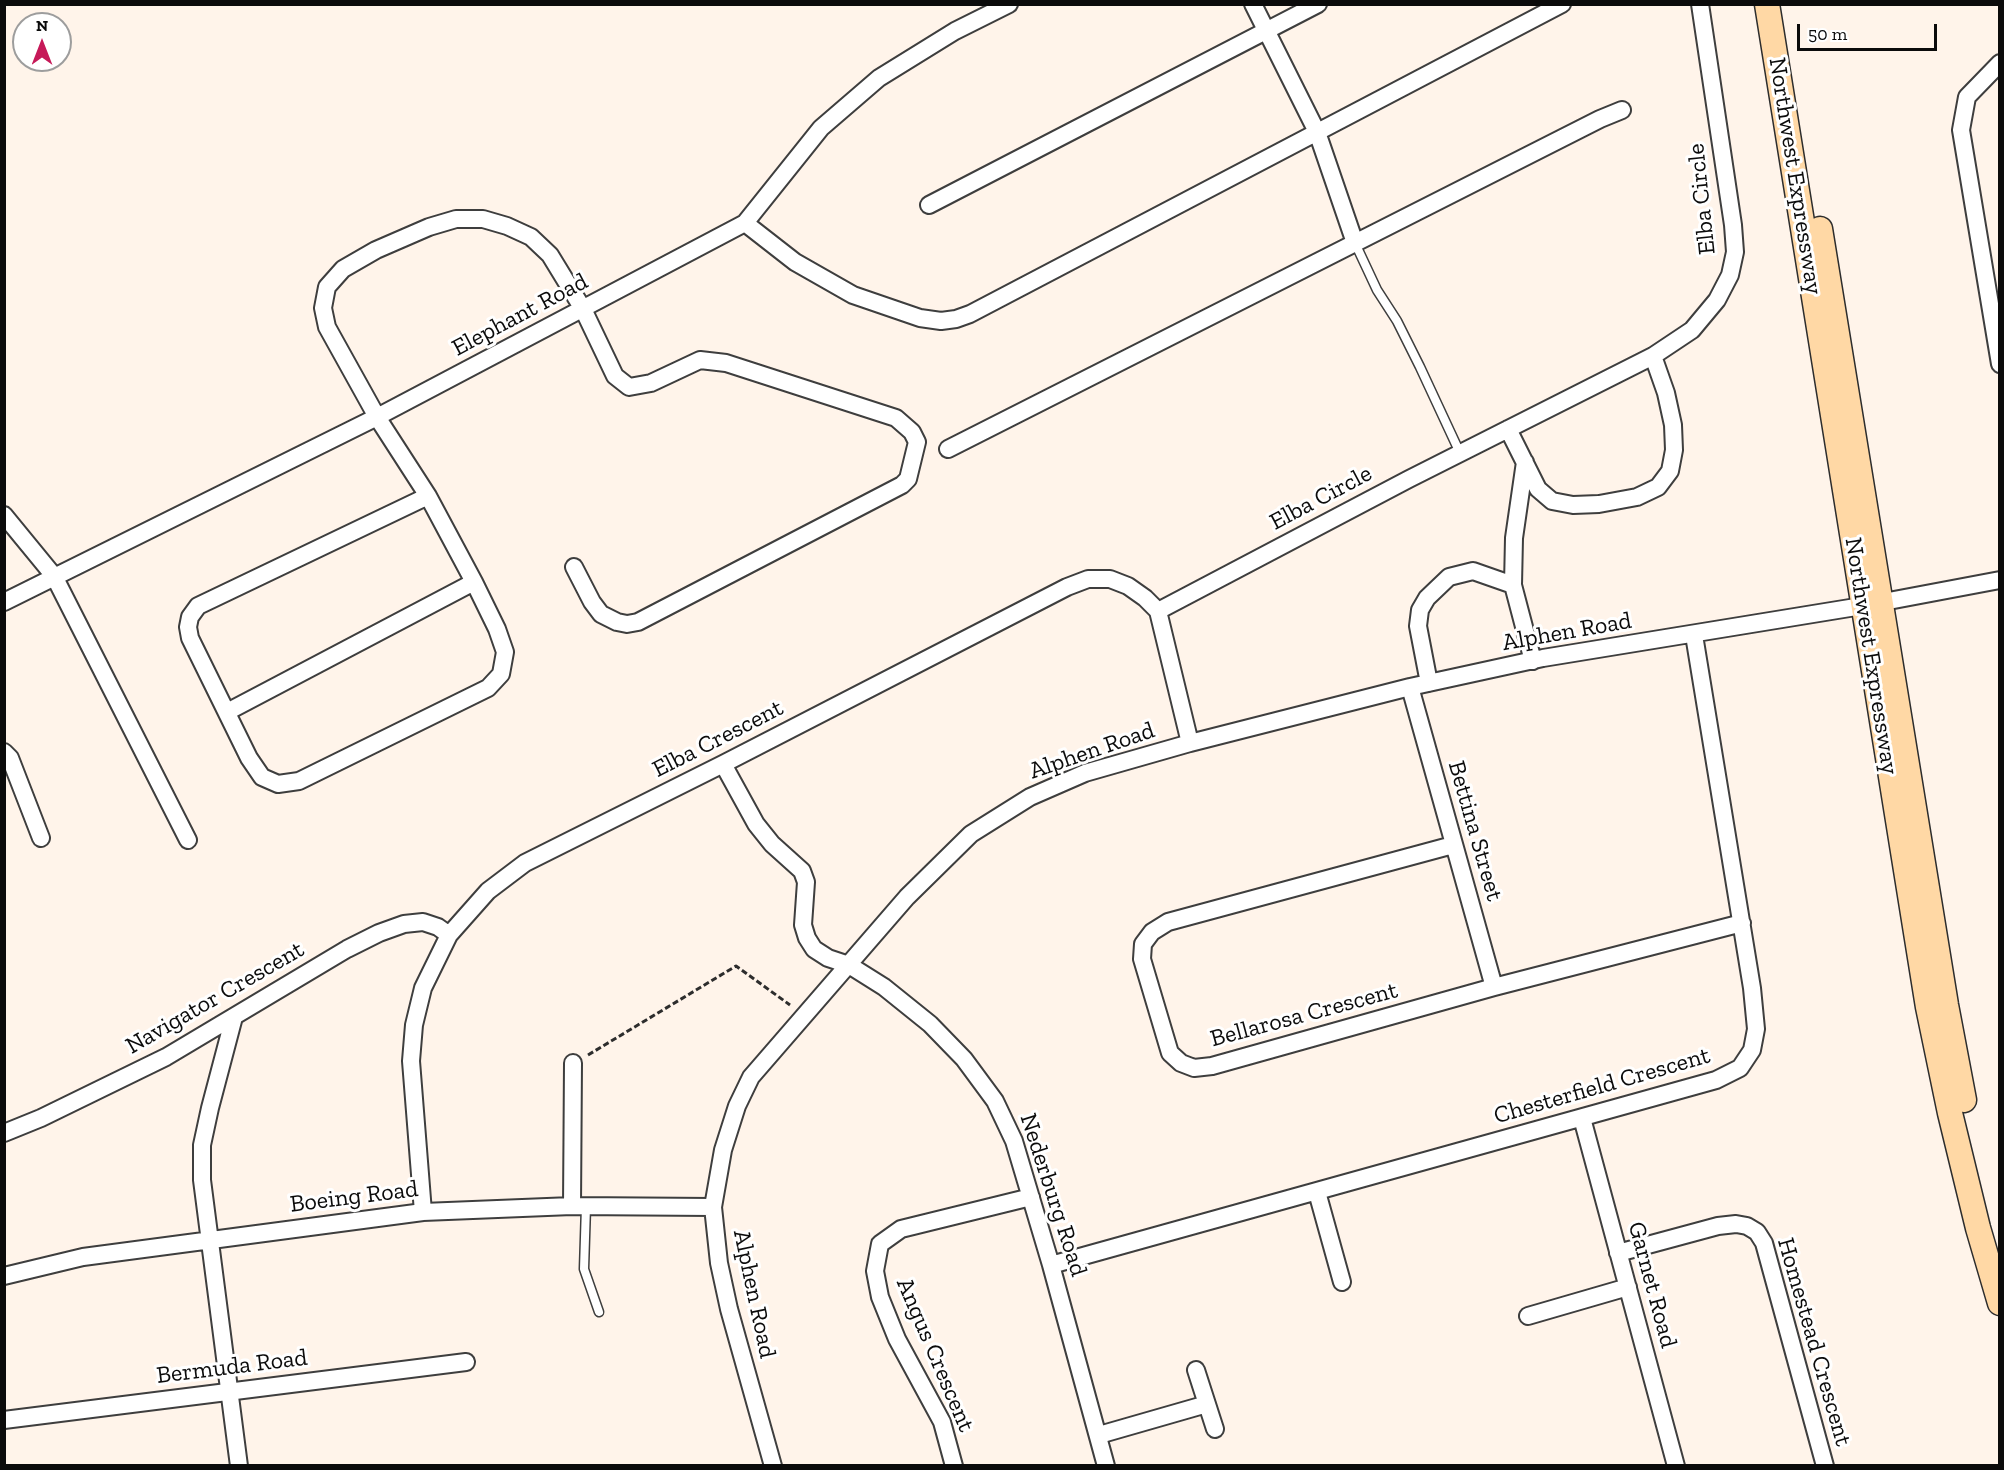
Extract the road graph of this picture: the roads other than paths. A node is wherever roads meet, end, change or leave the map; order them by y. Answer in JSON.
{"nodes":[{"id":1,"x":1009,"y":4,"type":"edge"},
{"id":2,"x":1253,"y":4,"type":"edge"},
{"id":3,"x":1318,"y":4,"type":"edge"},
{"id":4,"x":1562,"y":4,"type":"edge"},
{"id":5,"x":1700,"y":4,"type":"edge"},
{"id":6,"x":1767,"y":4,"type":"edge"},
{"id":7,"x":1783,"y":4,"type":"edge"},
{"id":8,"x":1266,"y":31,"type":"junction"},
{"id":9,"x":2000,"y":63,"type":"edge"},
{"id":10,"x":1622,"y":110,"type":"dead end"},
{"id":11,"x":1317,"y":132,"type":"junction"},
{"id":12,"x":929,"y":205,"type":"dead end"},
{"id":13,"x":745,"y":223,"type":"junction"},
{"id":14,"x":1354,"y":243,"type":"junction"},
{"id":15,"x":583,"y":309,"type":"junction"},
{"id":16,"x":1653,"y":356,"type":"junction"},
{"id":17,"x":2000,"y":364,"type":"edge"},
{"id":18,"x":377,"y":417,"type":"junction"},
{"id":19,"x":1508,"y":429,"type":"junction"},
{"id":20,"x":948,"y":449,"type":"dead end"},
{"id":21,"x":1460,"y":453,"type":"junction"},
{"id":22,"x":1525,"y":462,"type":"junction"},
{"id":23,"x":428,"y":496,"type":"junction"},
{"id":24,"x":4,"y":515,"type":"edge"},
{"id":25,"x":574,"y":567,"type":"dead end"},
{"id":26,"x":54,"y":576,"type":"junction"},
{"id":27,"x":2000,"y":580,"type":"edge"},
{"id":28,"x":474,"y":582,"type":"junction"},
{"id":29,"x":1513,"y":585,"type":"junction"},
{"id":30,"x":4,"y":602,"type":"edge"},
{"id":31,"x":1872,"y":605,"type":"junction"},
{"id":32,"x":1158,"y":611,"type":"junction"},
{"id":33,"x":1694,"y":635,"type":"junction"},
{"id":34,"x":1533,"y":661,"type":"junction"},
{"id":35,"x":1429,"y":682,"type":"junction"},
{"id":36,"x":1410,"y":687,"type":"junction"},
{"id":37,"x":226,"y":712,"type":"junction"},
{"id":38,"x":1190,"y":743,"type":"junction"},
{"id":39,"x":4,"y":752,"type":"edge"},
{"id":40,"x":723,"y":764,"type":"junction"},
{"id":41,"x":41,"y":838,"type":"dead end"},
{"id":42,"x":188,"y":840,"type":"dead end"},
{"id":43,"x":1453,"y":845,"type":"junction"},
{"id":44,"x":1742,"y":923,"type":"junction"},
{"id":45,"x":449,"y":935,"type":"junction"},
{"id":46,"x":849,"y":965,"type":"junction"},
{"id":47,"x":1494,"y":987,"type":"junction"},
{"id":48,"x":234,"y":1017,"type":"junction"},
{"id":49,"x":573,"y":1063,"type":"road end"},
{"id":50,"x":1582,"y":1118,"type":"junction"},
{"id":51,"x":4,"y":1133,"type":"edge"},
{"id":52,"x":1317,"y":1192,"type":"junction"},
{"id":53,"x":1031,"y":1197,"type":"junction"},
{"id":54,"x":579,"y":1206,"type":"junction"},
{"id":55,"x":713,"y":1207,"type":"junction"},
{"id":56,"x":423,"y":1212,"type":"junction"},
{"id":57,"x":210,"y":1239,"type":"junction"},
{"id":58,"x":2000,"y":1247,"type":"edge"},
{"id":59,"x":1618,"y":1253,"type":"junction"},
{"id":60,"x":1051,"y":1265,"type":"junction"},
{"id":61,"x":4,"y":1276,"type":"edge"},
{"id":62,"x":1342,"y":1282,"type":"dead end"},
{"id":63,"x":1628,"y":1287,"type":"junction"},
{"id":64,"x":2000,"y":1303,"type":"edge"},
{"id":65,"x":599,"y":1312,"type":"dead end"},
{"id":66,"x":1528,"y":1316,"type":"dead end"},
{"id":67,"x":466,"y":1362,"type":"dead end"},
{"id":68,"x":1196,"y":1370,"type":"dead end"},
{"id":69,"x":229,"y":1391,"type":"junction"},
{"id":70,"x":1207,"y":1404,"type":"junction"},
{"id":71,"x":4,"y":1420,"type":"edge"},
{"id":72,"x":1215,"y":1429,"type":"dead end"},
{"id":73,"x":1099,"y":1435,"type":"junction"},
{"id":74,"x":239,"y":1466,"type":"edge"},
{"id":75,"x":772,"y":1466,"type":"edge"},
{"id":76,"x":954,"y":1466,"type":"edge"},
{"id":77,"x":1106,"y":1466,"type":"edge"},
{"id":78,"x":1676,"y":1466,"type":"edge"},
{"id":79,"x":1825,"y":1466,"type":"edge"}],
"edges":[{"from":1,"to":13,"type":"street","name":"Elephant Road"},
{"from":2,"to":8,"type":"street"},
{"from":3,"to":8,"type":"street"},
{"from":4,"to":11,"type":"street"},
{"from":5,"to":16,"type":"street","name":"Elba Circle"},
{"from":6,"to":31,"type":"main road","name":"Northwest Expressway"},
{"from":7,"to":31,"type":"main road","name":"Northwest Expressway"},
{"from":8,"to":11,"type":"street"},
{"from":8,"to":12,"type":"street"},
{"from":9,"to":17,"type":"street"},
{"from":10,"to":14,"type":"street"},
{"from":11,"to":13,"type":"street"},
{"from":11,"to":14,"type":"street"},
{"from":13,"to":15,"type":"street","name":"Elephant Road"},
{"from":14,"to":20,"type":"street"},
{"from":14,"to":21,"type":"lane"},
{"from":15,"to":18,"type":"street","name":"Elephant Road"},
{"from":15,"to":18,"type":"street"},
{"from":15,"to":25,"type":"street"},
{"from":16,"to":19,"type":"street","name":"Elba Circle"},
{"from":16,"to":22,"type":"street"},
{"from":18,"to":23,"type":"street"},
{"from":18,"to":26,"type":"street","name":"Elephant Road"},
{"from":19,"to":21,"type":"street","name":"Elba Circle"},
{"from":19,"to":22,"type":"street"},
{"from":21,"to":32,"type":"street","name":"Elba Circle"},
{"from":22,"to":29,"type":"street"},
{"from":23,"to":28,"type":"street"},
{"from":23,"to":37,"type":"street"},
{"from":24,"to":26,"type":"street"},
{"from":26,"to":30,"type":"street","name":"Elephant Road"},
{"from":26,"to":42,"type":"street"},
{"from":27,"to":31,"type":"street","name":"Alphen Road"},
{"from":28,"to":37,"type":"street"},
{"from":28,"to":37,"type":"street"},
{"from":29,"to":34,"type":"street"},
{"from":29,"to":35,"type":"street"},
{"from":31,"to":33,"type":"street","name":"Alphen Road"},
{"from":31,"to":58,"type":"main road","name":"Northwest Expressway"},
{"from":31,"to":64,"type":"main road","name":"Northwest Expressway"},
{"from":32,"to":38,"type":"street"},
{"from":32,"to":40,"type":"street","name":"Elba Crescent"},
{"from":33,"to":34,"type":"street","name":"Alphen Road"},
{"from":33,"to":44,"type":"street","name":"Chesterfield Crescent"},
{"from":34,"to":35,"type":"street","name":"Alphen Road"},
{"from":35,"to":36,"type":"street","name":"Alphen Road"},
{"from":36,"to":38,"type":"street","name":"Alphen Road"},
{"from":36,"to":43,"type":"street","name":"Bettina Street"},
{"from":38,"to":46,"type":"street","name":"Alphen Road"},
{"from":39,"to":41,"type":"street"},
{"from":40,"to":45,"type":"street","name":"Elba Crescent"},
{"from":40,"to":46,"type":"street","name":"Nederburg Road"},
{"from":43,"to":47,"type":"street","name":"Bettina Street"},
{"from":43,"to":47,"type":"street","name":"Bellarosa Crescent"},
{"from":44,"to":47,"type":"street","name":"Bellarosa Crescent"},
{"from":44,"to":50,"type":"street","name":"Chesterfield Crescent"},
{"from":45,"to":48,"type":"street","name":"Navigator Crescent"},
{"from":45,"to":56,"type":"street","name":"Elba Crescent"},
{"from":46,"to":53,"type":"street","name":"Nederburg Road"},
{"from":46,"to":55,"type":"street","name":"Alphen Road"},
{"from":48,"to":51,"type":"street","name":"Navigator Crescent"},
{"from":48,"to":57,"type":"street"},
{"from":49,"to":54,"type":"street"},
{"from":50,"to":52,"type":"street","name":"Chesterfield Crescent"},
{"from":50,"to":59,"type":"street","name":"Garnet Road"},
{"from":52,"to":60,"type":"street","name":"Chesterfield Crescent"},
{"from":52,"to":62,"type":"street"},
{"from":53,"to":60,"type":"street","name":"Nederburg Road"},
{"from":53,"to":76,"type":"street","name":"Angus Crescent"},
{"from":54,"to":55,"type":"street","name":"Boeing Road"},
{"from":54,"to":56,"type":"street","name":"Boeing Road"},
{"from":54,"to":65,"type":"lane"},
{"from":55,"to":75,"type":"street","name":"Alphen Road"},
{"from":56,"to":57,"type":"street","name":"Boeing Road"},
{"from":57,"to":61,"type":"street","name":"Boeing Road"},
{"from":57,"to":69,"type":"street"},
{"from":59,"to":63,"type":"street","name":"Garnet Road"},
{"from":59,"to":79,"type":"street","name":"Homestead Crescent"},
{"from":60,"to":73,"type":"street","name":"Nederburg Road"},
{"from":63,"to":66,"type":"street"},
{"from":63,"to":78,"type":"street","name":"Garnet Road"},
{"from":67,"to":69,"type":"street","name":"Bermuda Road"},
{"from":68,"to":70,"type":"street"},
{"from":69,"to":71,"type":"street","name":"Bermuda Road"},
{"from":69,"to":74,"type":"street"},
{"from":70,"to":72,"type":"street"},
{"from":70,"to":73,"type":"street"},
{"from":73,"to":77,"type":"street","name":"Nederburg Road"}]}
